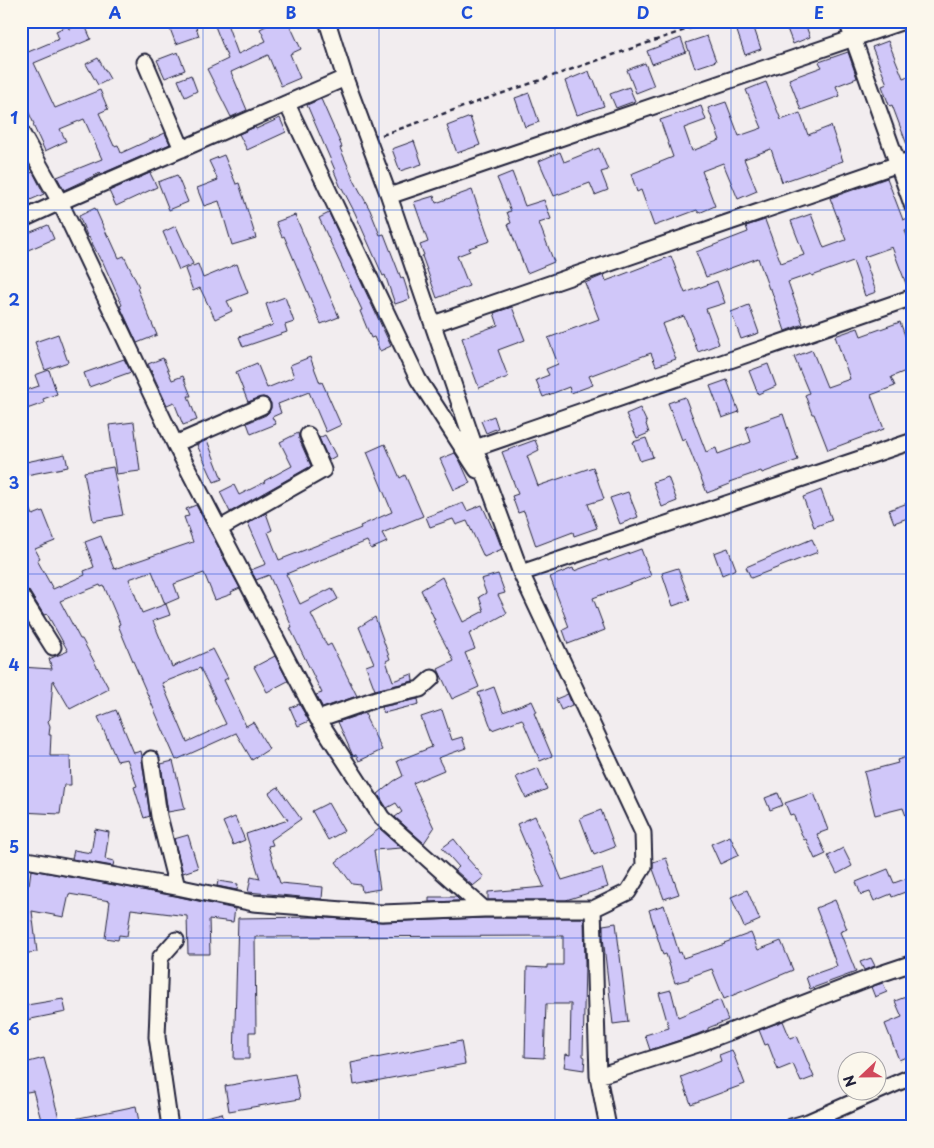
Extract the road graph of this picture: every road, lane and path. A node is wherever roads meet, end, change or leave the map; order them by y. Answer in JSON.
{"nodes":[{"id":1,"x":327,"y":21,"type":"edge"},
{"id":2,"x":711,"y":21,"type":"edge"},
{"id":3,"x":847,"y":21,"type":"edge"},
{"id":4,"x":904,"y":21,"type":"edge"},
{"id":5,"x":853,"y":39,"type":"junction"},
{"id":6,"x":145,"y":62,"type":"dead end"},
{"id":7,"x":345,"y":78,"type":"junction"},
{"id":8,"x":287,"y":104,"type":"junction"},
{"id":9,"x":21,"y":132,"type":"edge"},
{"id":10,"x":369,"y":140,"type":"junction"},
{"id":11,"x":182,"y":149,"type":"junction"},
{"id":12,"x":913,"y":159,"type":"edge"},
{"id":13,"x":898,"y":164,"type":"junction"},
{"id":14,"x":389,"y":196,"type":"junction"},
{"id":15,"x":60,"y":202,"type":"junction"},
{"id":16,"x":913,"y":207,"type":"edge"},
{"id":17,"x":21,"y":220,"type":"edge"},
{"id":18,"x":913,"y":297,"type":"edge"},
{"id":19,"x":433,"y":324,"type":"junction"},
{"id":20,"x":262,"y":406,"type":"dead end"},
{"id":21,"x":308,"y":435,"type":"dead end"},
{"id":22,"x":913,"y":441,"type":"edge"},
{"id":23,"x":175,"y":444,"type":"junction"},
{"id":24,"x":475,"y":448,"type":"junction"},
{"id":25,"x":494,"y":497,"type":"junction"},
{"id":26,"x":219,"y":529,"type":"junction"},
{"id":27,"x":521,"y":573,"type":"junction"},
{"id":28,"x":21,"y":596,"type":"edge"},
{"id":29,"x":53,"y":647,"type":"dead end"},
{"id":30,"x":432,"y":678,"type":"dead end"},
{"id":31,"x":318,"y":719,"type":"junction"},
{"id":32,"x":151,"y":759,"type":"dead end"},
{"id":33,"x":21,"y":859,"type":"edge"},
{"id":34,"x":177,"y":887,"type":"junction"},
{"id":35,"x":484,"y":909,"type":"junction"},
{"id":36,"x":593,"y":909,"type":"junction"},
{"id":37,"x":176,"y":940,"type":"dead end"},
{"id":38,"x":913,"y":963,"type":"edge"},
{"id":39,"x":598,"y":1076,"type":"junction"},
{"id":40,"x":913,"y":1076,"type":"edge"},
{"id":41,"x":170,"y":1127,"type":"edge"},
{"id":42,"x":608,"y":1127,"type":"edge"},
{"id":43,"x":791,"y":1127,"type":"edge"}],
"edges":[{"from":1,"to":7,"type":"street"},
{"from":2,"to":10,"type":"path"},
{"from":3,"to":5,"type":"street"},
{"from":4,"to":5,"type":"street"},
{"from":5,"to":13,"type":"street"},
{"from":5,"to":14,"type":"street"},
{"from":6,"to":11,"type":"street"},
{"from":7,"to":8,"type":"street"},
{"from":7,"to":10,"type":"street"},
{"from":8,"to":11,"type":"street"},
{"from":8,"to":25,"type":"street"},
{"from":9,"to":15,"type":"street"},
{"from":10,"to":14,"type":"street"},
{"from":11,"to":15,"type":"street"},
{"from":12,"to":13,"type":"street"},
{"from":13,"to":16,"type":"street"},
{"from":13,"to":19,"type":"street"},
{"from":14,"to":19,"type":"street"},
{"from":15,"to":17,"type":"street"},
{"from":15,"to":23,"type":"street"},
{"from":18,"to":24,"type":"street"},
{"from":19,"to":24,"type":"street"},
{"from":20,"to":23,"type":"street"},
{"from":21,"to":26,"type":"street"},
{"from":22,"to":27,"type":"street"},
{"from":23,"to":26,"type":"street"},
{"from":24,"to":25,"type":"street"},
{"from":25,"to":27,"type":"street"},
{"from":26,"to":31,"type":"street"},
{"from":27,"to":36,"type":"street"},
{"from":28,"to":29,"type":"street"},
{"from":30,"to":31,"type":"street"},
{"from":31,"to":35,"type":"street"},
{"from":32,"to":34,"type":"street"},
{"from":33,"to":34,"type":"street"},
{"from":34,"to":35,"type":"street"},
{"from":35,"to":36,"type":"street"},
{"from":36,"to":39,"type":"street"},
{"from":37,"to":41,"type":"street"},
{"from":38,"to":39,"type":"street"},
{"from":39,"to":42,"type":"street"},
{"from":40,"to":43,"type":"street"}]}
